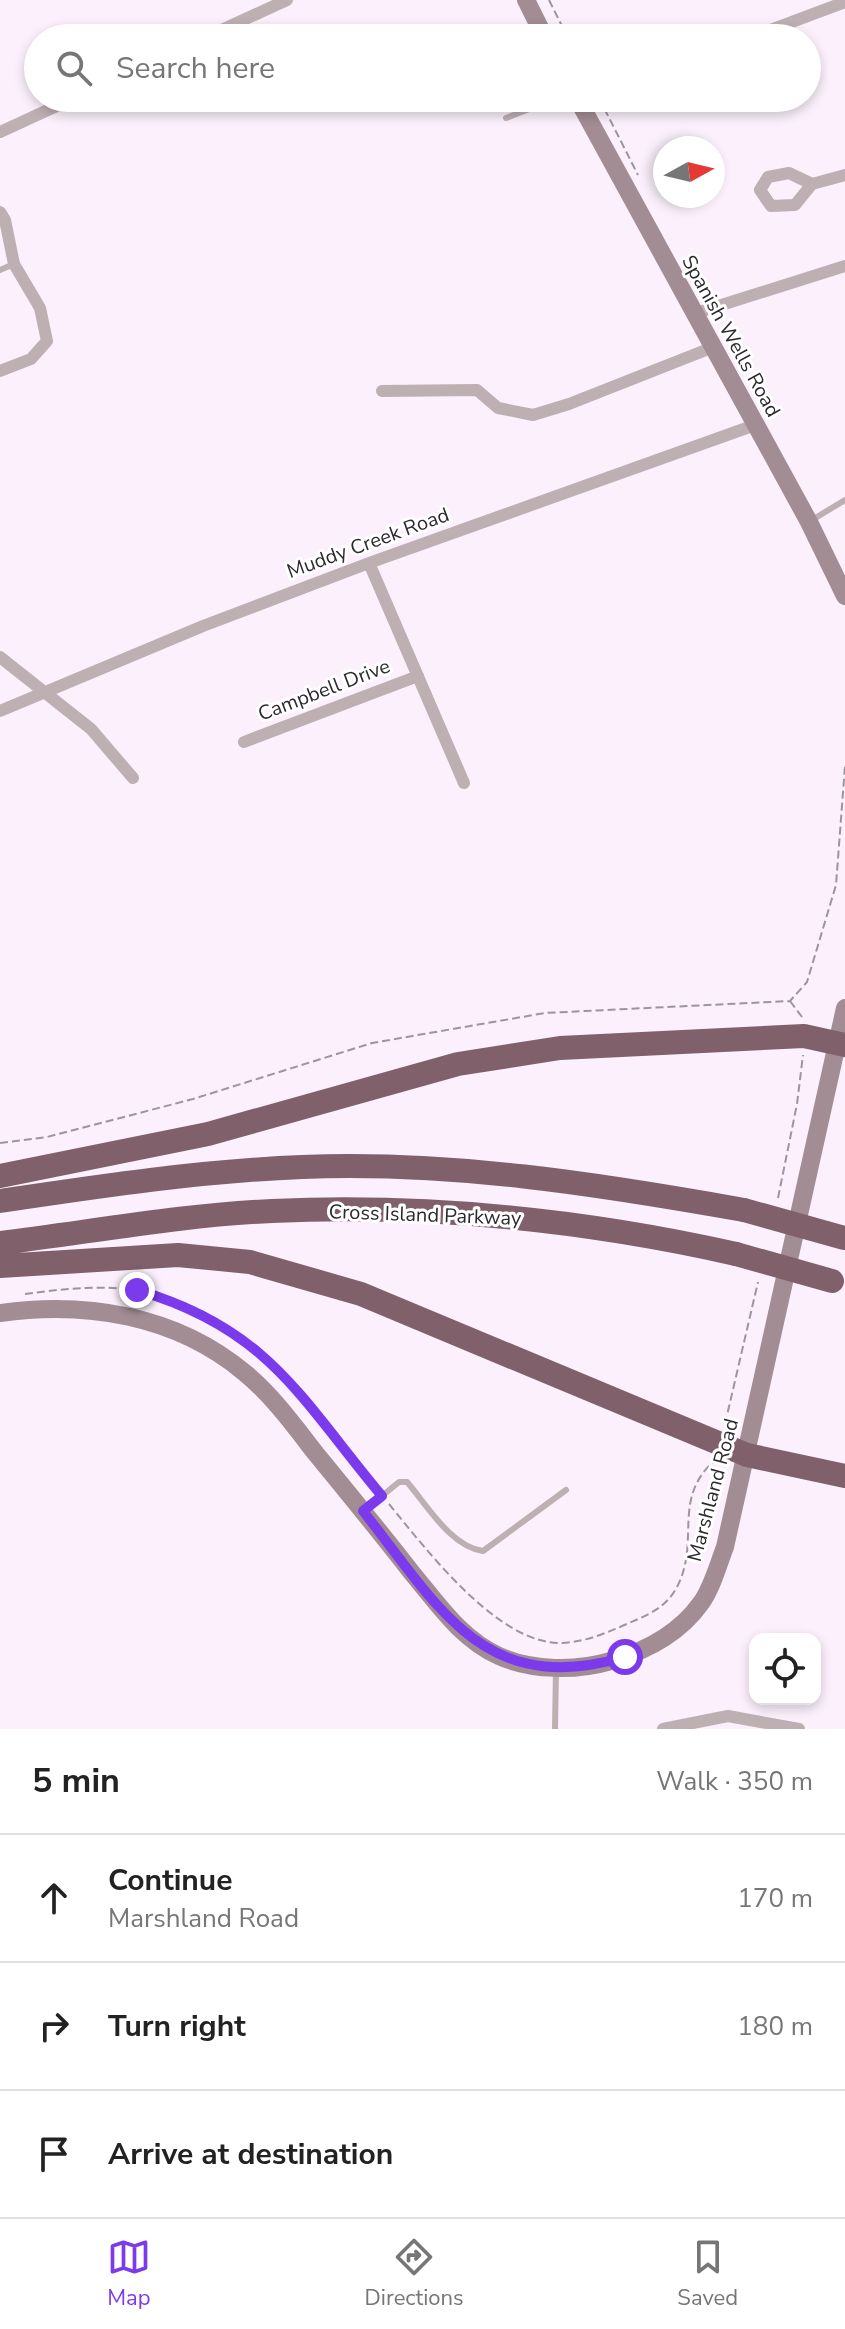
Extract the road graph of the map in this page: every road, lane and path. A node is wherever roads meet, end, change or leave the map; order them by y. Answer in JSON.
{"nodes":[{"id":1,"x":287,"y":0,"type":"edge"},
{"id":2,"x":526,"y":0,"type":"edge"},
{"id":3,"x":549,"y":0,"type":"edge"},
{"id":4,"x":845,"y":2,"type":"edge"},
{"id":5,"x":235,"y":24,"type":"edge"},
{"id":6,"x":538,"y":24,"type":"edge"},
{"id":7,"x":561,"y":24,"type":"edge"},
{"id":8,"x":786,"y":24,"type":"edge"},
{"id":9,"x":44,"y":112,"type":"edge"},
{"id":10,"x":521,"y":112,"type":"edge"},
{"id":11,"x":585,"y":112,"type":"edge"},
{"id":12,"x":506,"y":118,"type":"dead end"},
{"id":13,"x":0,"y":132,"type":"edge"},
{"id":14,"x":845,"y":175,"type":"edge"},
{"id":15,"x":812,"y":184,"type":"dead end"},
{"id":16,"x":0,"y":212,"type":"edge"},
{"id":17,"x":14,"y":264,"type":"junction"},
{"id":18,"x":845,"y":266,"type":"edge"},
{"id":19,"x":0,"y":270,"type":"edge"},
{"id":20,"x":693,"y":314,"type":"junction"},
{"id":21,"x":711,"y":348,"type":"junction"},
{"id":22,"x":0,"y":371,"type":"edge"},
{"id":23,"x":382,"y":391,"type":"dead end"},
{"id":24,"x":755,"y":425,"type":"junction"},
{"id":25,"x":845,"y":500,"type":"edge"},
{"id":26,"x":809,"y":522,"type":"junction"},
{"id":27,"x":369,"y":563,"type":"junction"},
{"id":28,"x":845,"y":596,"type":"edge"},
{"id":29,"x":0,"y":657,"type":"edge"},
{"id":30,"x":418,"y":676,"type":"junction"},
{"id":31,"x":43,"y":694,"type":"junction"},
{"id":32,"x":0,"y":711,"type":"edge"},
{"id":33,"x":244,"y":742,"type":"dead end"},
{"id":34,"x":845,"y":766,"type":"edge"},
{"id":35,"x":133,"y":778,"type":"dead end"},
{"id":36,"x":464,"y":783,"type":"dead end"},
{"id":37,"x":790,"y":1001,"type":"junction"},
{"id":38,"x":845,"y":1008,"type":"edge"},
{"id":39,"x":804,"y":1036,"type":"junction"},
{"id":40,"x":841,"y":1044,"type":"edge"},
{"id":41,"x":0,"y":1143,"type":"edge"},
{"id":42,"x":0,"y":1176,"type":"edge"},
{"id":43,"x":0,"y":1201,"type":"edge"},
{"id":44,"x":775,"y":1210,"type":"dead end"},
{"id":45,"x":844,"y":1238,"type":"edge"},
{"id":46,"x":0,"y":1243,"type":"edge"},
{"id":47,"x":0,"y":1266,"type":"edge"},
{"id":48,"x":758,"y":1282,"type":"dead end"},
{"id":49,"x":838,"y":1283,"type":"edge"},
{"id":50,"x":23,"y":1294,"type":"dead end"},
{"id":51,"x":0,"y":1313,"type":"edge"},
{"id":52,"x":719,"y":1443,"type":"junction"},
{"id":53,"x":747,"y":1455,"type":"junction"},
{"id":54,"x":845,"y":1476,"type":"edge"},
{"id":55,"x":566,"y":1490,"type":"dead end"},
{"id":56,"x":382,"y":1496,"type":"junction"},
{"id":57,"x":363,"y":1511,"type":"junction"},
{"id":58,"x":556,"y":1667,"type":"junction"},
{"id":59,"x":555,"y":1729,"type":"edge"},
{"id":60,"x":663,"y":1729,"type":"edge"},
{"id":61,"x":799,"y":1729,"type":"edge"}],
"edges":[{"from":1,"to":5,"type":"street"},
{"from":2,"to":6,"type":"street"},
{"from":3,"to":7,"type":"path"},
{"from":4,"to":8,"type":"street"},
{"from":9,"to":13,"type":"street"},
{"from":10,"to":12,"type":"lane"},
{"from":11,"to":20,"type":"street","name":"Spanish Wells Road"},
{"from":14,"to":15,"type":"street"},
{"from":16,"to":17,"type":"street"},
{"from":17,"to":19,"type":"lane"},
{"from":17,"to":22,"type":"street"},
{"from":18,"to":20,"type":"street"},
{"from":20,"to":21,"type":"street","name":"Spanish Wells Road"},
{"from":21,"to":23,"type":"street"},
{"from":21,"to":24,"type":"street","name":"Spanish Wells Road"},
{"from":24,"to":26,"type":"street","name":"Spanish Wells Road"},
{"from":24,"to":27,"type":"street","name":"Muddy Creek Road"},
{"from":25,"to":26,"type":"lane"},
{"from":26,"to":28,"type":"street","name":"Spanish Wells Road"},
{"from":27,"to":30,"type":"street","name":"Campbell Drive"},
{"from":27,"to":31,"type":"street","name":"Muddy Creek Road"},
{"from":29,"to":31,"type":"street"},
{"from":30,"to":33,"type":"street","name":"Campbell Drive"},
{"from":30,"to":36,"type":"street","name":"Campbell Drive"},
{"from":31,"to":32,"type":"street","name":"Muddy Creek Road"},
{"from":31,"to":35,"type":"street"},
{"from":34,"to":37,"type":"path"},
{"from":37,"to":39,"type":"path"},
{"from":37,"to":41,"type":"path"},
{"from":38,"to":40,"type":"street","name":"Marshland Road"},
{"from":39,"to":40,"type":"highway"},
{"from":39,"to":42,"type":"highway"},
{"from":39,"to":44,"type":"path"},
{"from":40,"to":53,"type":"street","name":"Marshland Road"},
{"from":43,"to":45,"type":"highway","bridge":true},
{"from":46,"to":49,"type":"highway","name":"Cross Island Parkway","bridge":true},
{"from":47,"to":52,"type":"highway"},
{"from":48,"to":52,"type":"path"},
{"from":50,"to":56,"type":"path"},
{"from":51,"to":57,"type":"street","name":"Marshland Road"},
{"from":52,"to":53,"type":"highway"},
{"from":52,"to":56,"type":"path"},
{"from":53,"to":54,"type":"highway"},
{"from":53,"to":58,"type":"street","name":"Marshland Road"},
{"from":55,"to":56,"type":"lane"},
{"from":56,"to":57,"type":"lane"},
{"from":57,"to":58,"type":"street","name":"Marshland Road"},
{"from":58,"to":59,"type":"lane"},
{"from":60,"to":61,"type":"street"}]}
